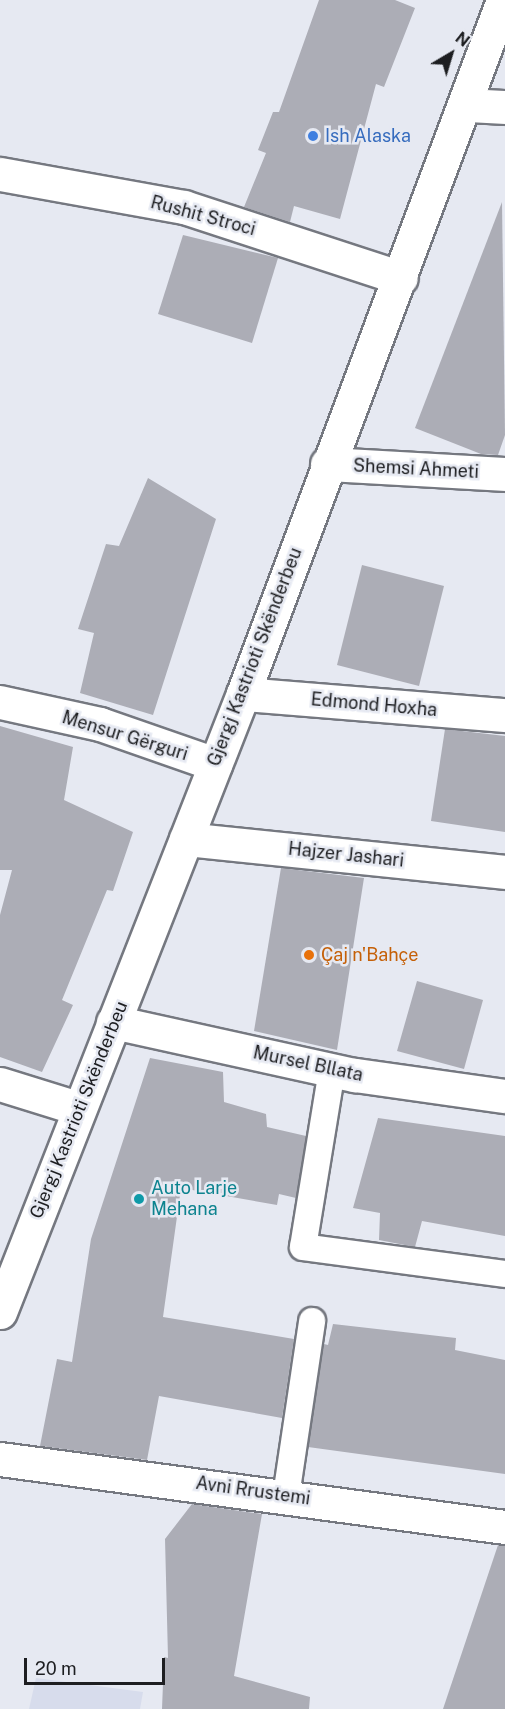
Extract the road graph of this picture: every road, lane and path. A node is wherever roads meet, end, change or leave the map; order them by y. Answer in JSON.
{"nodes":[{"id":1,"x":503,"y":0,"type":"edge"},
{"id":2,"x":466,"y":105,"type":"junction"},
{"id":3,"x":505,"y":107,"type":"edge"},
{"id":4,"x":0,"y":174,"type":"edge"},
{"id":5,"x":401,"y":278,"type":"junction"},
{"id":6,"x":327,"y":464,"type":"junction"},
{"id":7,"x":505,"y":474,"type":"edge"},
{"id":8,"x":243,"y":694,"type":"junction"},
{"id":9,"x":0,"y":702,"type":"edge"},
{"id":10,"x":505,"y":715,"type":"edge"},
{"id":11,"x":215,"y":764,"type":"junction"},
{"id":12,"x":186,"y":839,"type":"junction"},
{"id":13,"x":505,"y":872,"type":"edge"},
{"id":14,"x":113,"y":1022,"type":"junction"},
{"id":15,"x":332,"y":1070,"type":"junction"},
{"id":16,"x":0,"y":1084,"type":"edge"},
{"id":17,"x":505,"y":1096,"type":"edge"},
{"id":18,"x":77,"y":1108,"type":"junction"},
{"id":19,"x":505,"y":1274,"type":"edge"},
{"id":20,"x":0,"y":1312,"type":"edge"},
{"id":21,"x":312,"y":1321,"type":"dead end"},
{"id":22,"x":0,"y":1460,"type":"edge"},
{"id":23,"x":286,"y":1496,"type":"junction"},
{"id":24,"x":505,"y":1527,"type":"edge"}],
"edges":[{"from":1,"to":2,"type":"street","name":"Gjergj Kastrioti Skënderbeu"},
{"from":2,"to":3,"type":"street"},
{"from":2,"to":5,"type":"street","name":"Gjergj Kastrioti Skënderbeu"},
{"from":4,"to":5,"type":"street","name":"Rushit Stroci"},
{"from":5,"to":6,"type":"street","name":"Gjergj Kastrioti Skënderbeu"},
{"from":6,"to":7,"type":"street","name":"Shemsi Ahmeti"},
{"from":6,"to":8,"type":"street","name":"Gjergj Kastrioti Skënderbeu"},
{"from":8,"to":10,"type":"street","name":"Edmond Hoxha"},
{"from":8,"to":11,"type":"street","name":"Gjergj Kastrioti Skënderbeu"},
{"from":9,"to":11,"type":"street","name":"Mensur Gërguri"},
{"from":11,"to":12,"type":"street","name":"Gjergj Kastrioti Skënderbeu"},
{"from":12,"to":13,"type":"street","name":"Hajzer Jashari"},
{"from":12,"to":14,"type":"street","name":"Gjergj Kastrioti Skënderbeu"},
{"from":14,"to":15,"type":"street","name":"Mursel Bllata"},
{"from":14,"to":18,"type":"street","name":"Gjergj Kastrioti Skënderbeu"},
{"from":15,"to":17,"type":"street","name":"Mursel Bllata"},
{"from":15,"to":19,"type":"lane"},
{"from":16,"to":18,"type":"street"},
{"from":18,"to":20,"type":"street","name":"Gjergj Kastrioti Skënderbeu"},
{"from":21,"to":23,"type":"lane"},
{"from":22,"to":23,"type":"street","name":"Avni Rrustemi"},
{"from":23,"to":24,"type":"street","name":"Avni Rrustemi"}]}
